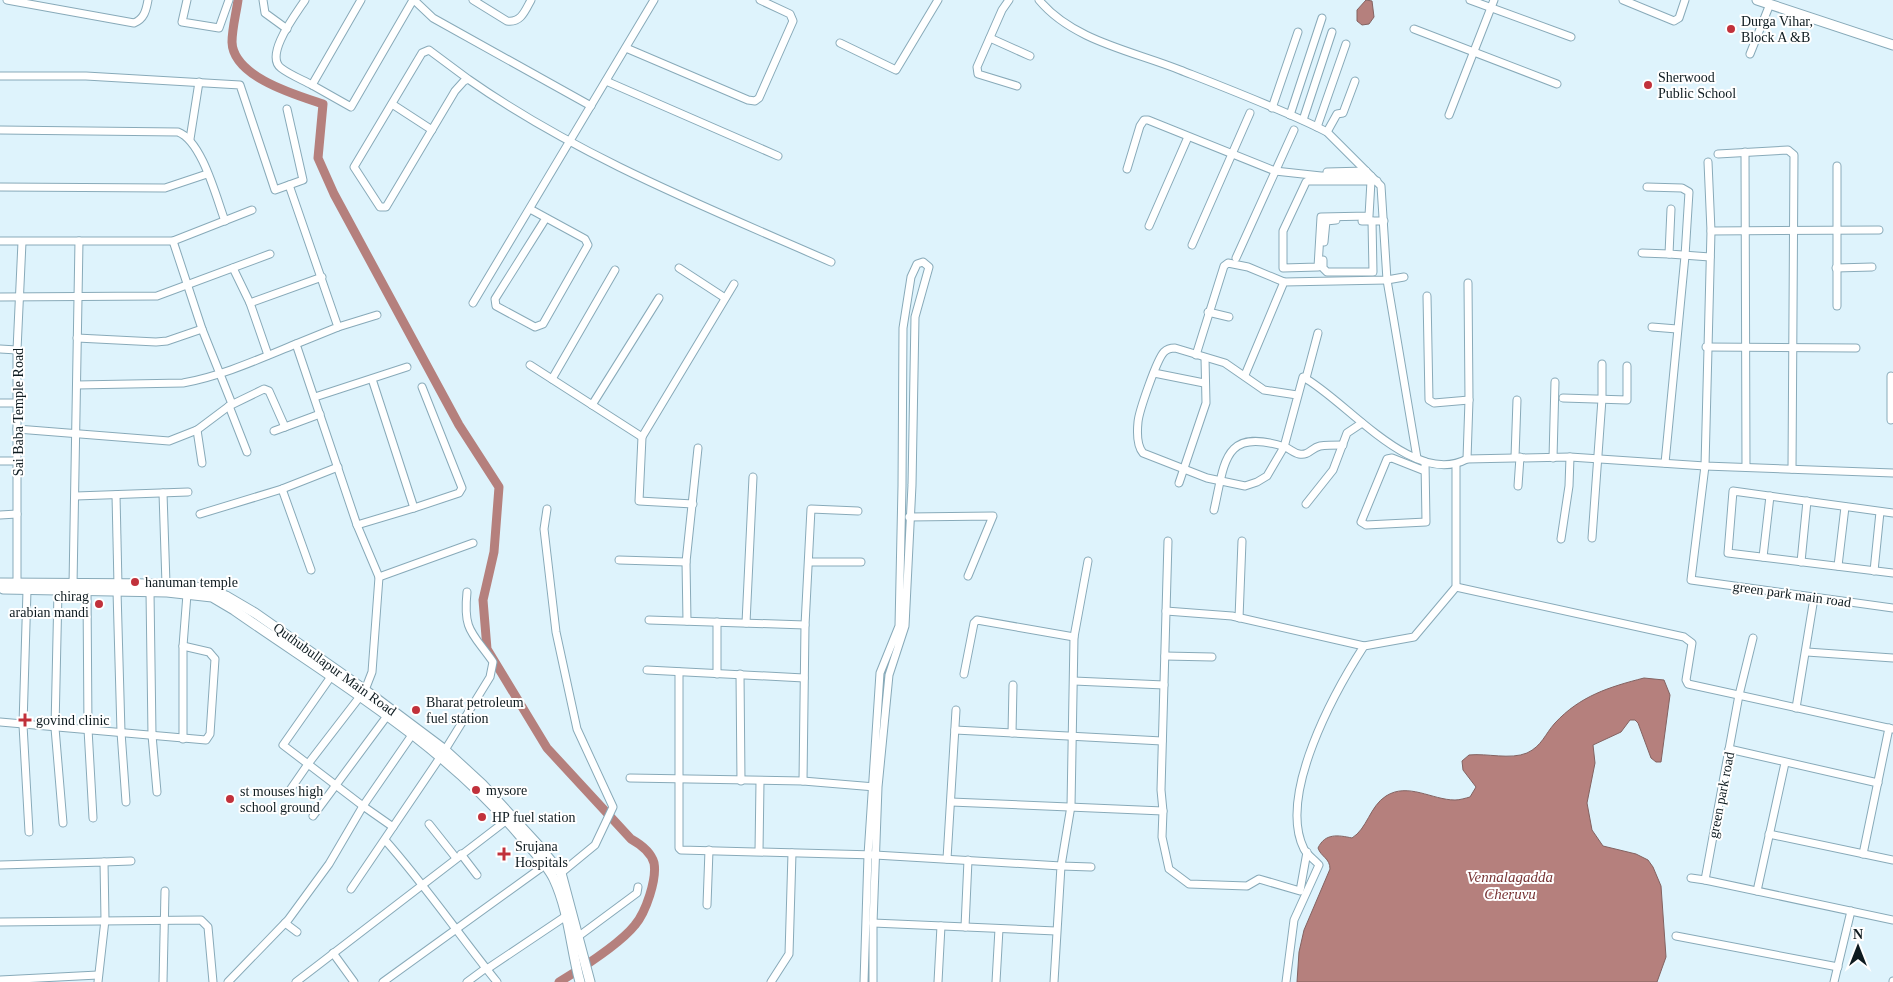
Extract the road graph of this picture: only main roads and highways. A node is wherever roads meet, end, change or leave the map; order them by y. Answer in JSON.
{"nodes":[{"id":1,"x":1758,"y":0,"type":"edge"},
{"id":2,"x":1893,"y":45,"type":"edge"},
{"id":3,"x":0,"y":583,"type":"edge"},
{"id":4,"x":13,"y":585,"type":"junction"},
{"id":5,"x":118,"y":588,"type":"junction"},
{"id":6,"x":0,"y":589,"type":"edge"},
{"id":7,"x":363,"y":694,"type":"junction"},
{"id":8,"x":415,"y":731,"type":"junction"},
{"id":9,"x":443,"y":754,"type":"junction"},
{"id":10,"x":577,"y":940,"type":"junction"},
{"id":11,"x":580,"y":982,"type":"edge"},
{"id":12,"x":590,"y":982,"type":"edge"}],
"edges":[{"from":1,"to":2,"type":"main road"},
{"from":3,"to":4,"type":"main road","name":"Quthubullapur Main Road"},
{"from":4,"to":5,"type":"main road","name":"Quthubullapur Main Road"},
{"from":4,"to":5,"type":"main road","name":"Quthubullapur Main Road"},
{"from":4,"to":6,"type":"main road","name":"Quthubullapur Main Road"},
{"from":5,"to":7,"type":"main road","name":"Quthubullapur Main Road"},
{"from":5,"to":7,"type":"main road","name":"Quthubullapur Main Road"},
{"from":7,"to":8,"type":"main road","name":"Quthubullapur Main Road"},
{"from":7,"to":8,"type":"main road","name":"Quthubullapur Main Road"},
{"from":8,"to":9,"type":"main road","name":"Quthubullapur Main Road"},
{"from":9,"to":10,"type":"main road","name":"Quthubullapur Main Road"},
{"from":9,"to":10,"type":"main road","name":"Quthubullapur Main Road"},
{"from":10,"to":11,"type":"main road","name":"Quthubullapur Main Road"},
{"from":10,"to":12,"type":"main road","name":"Quthubullapur Main Road"}]}
